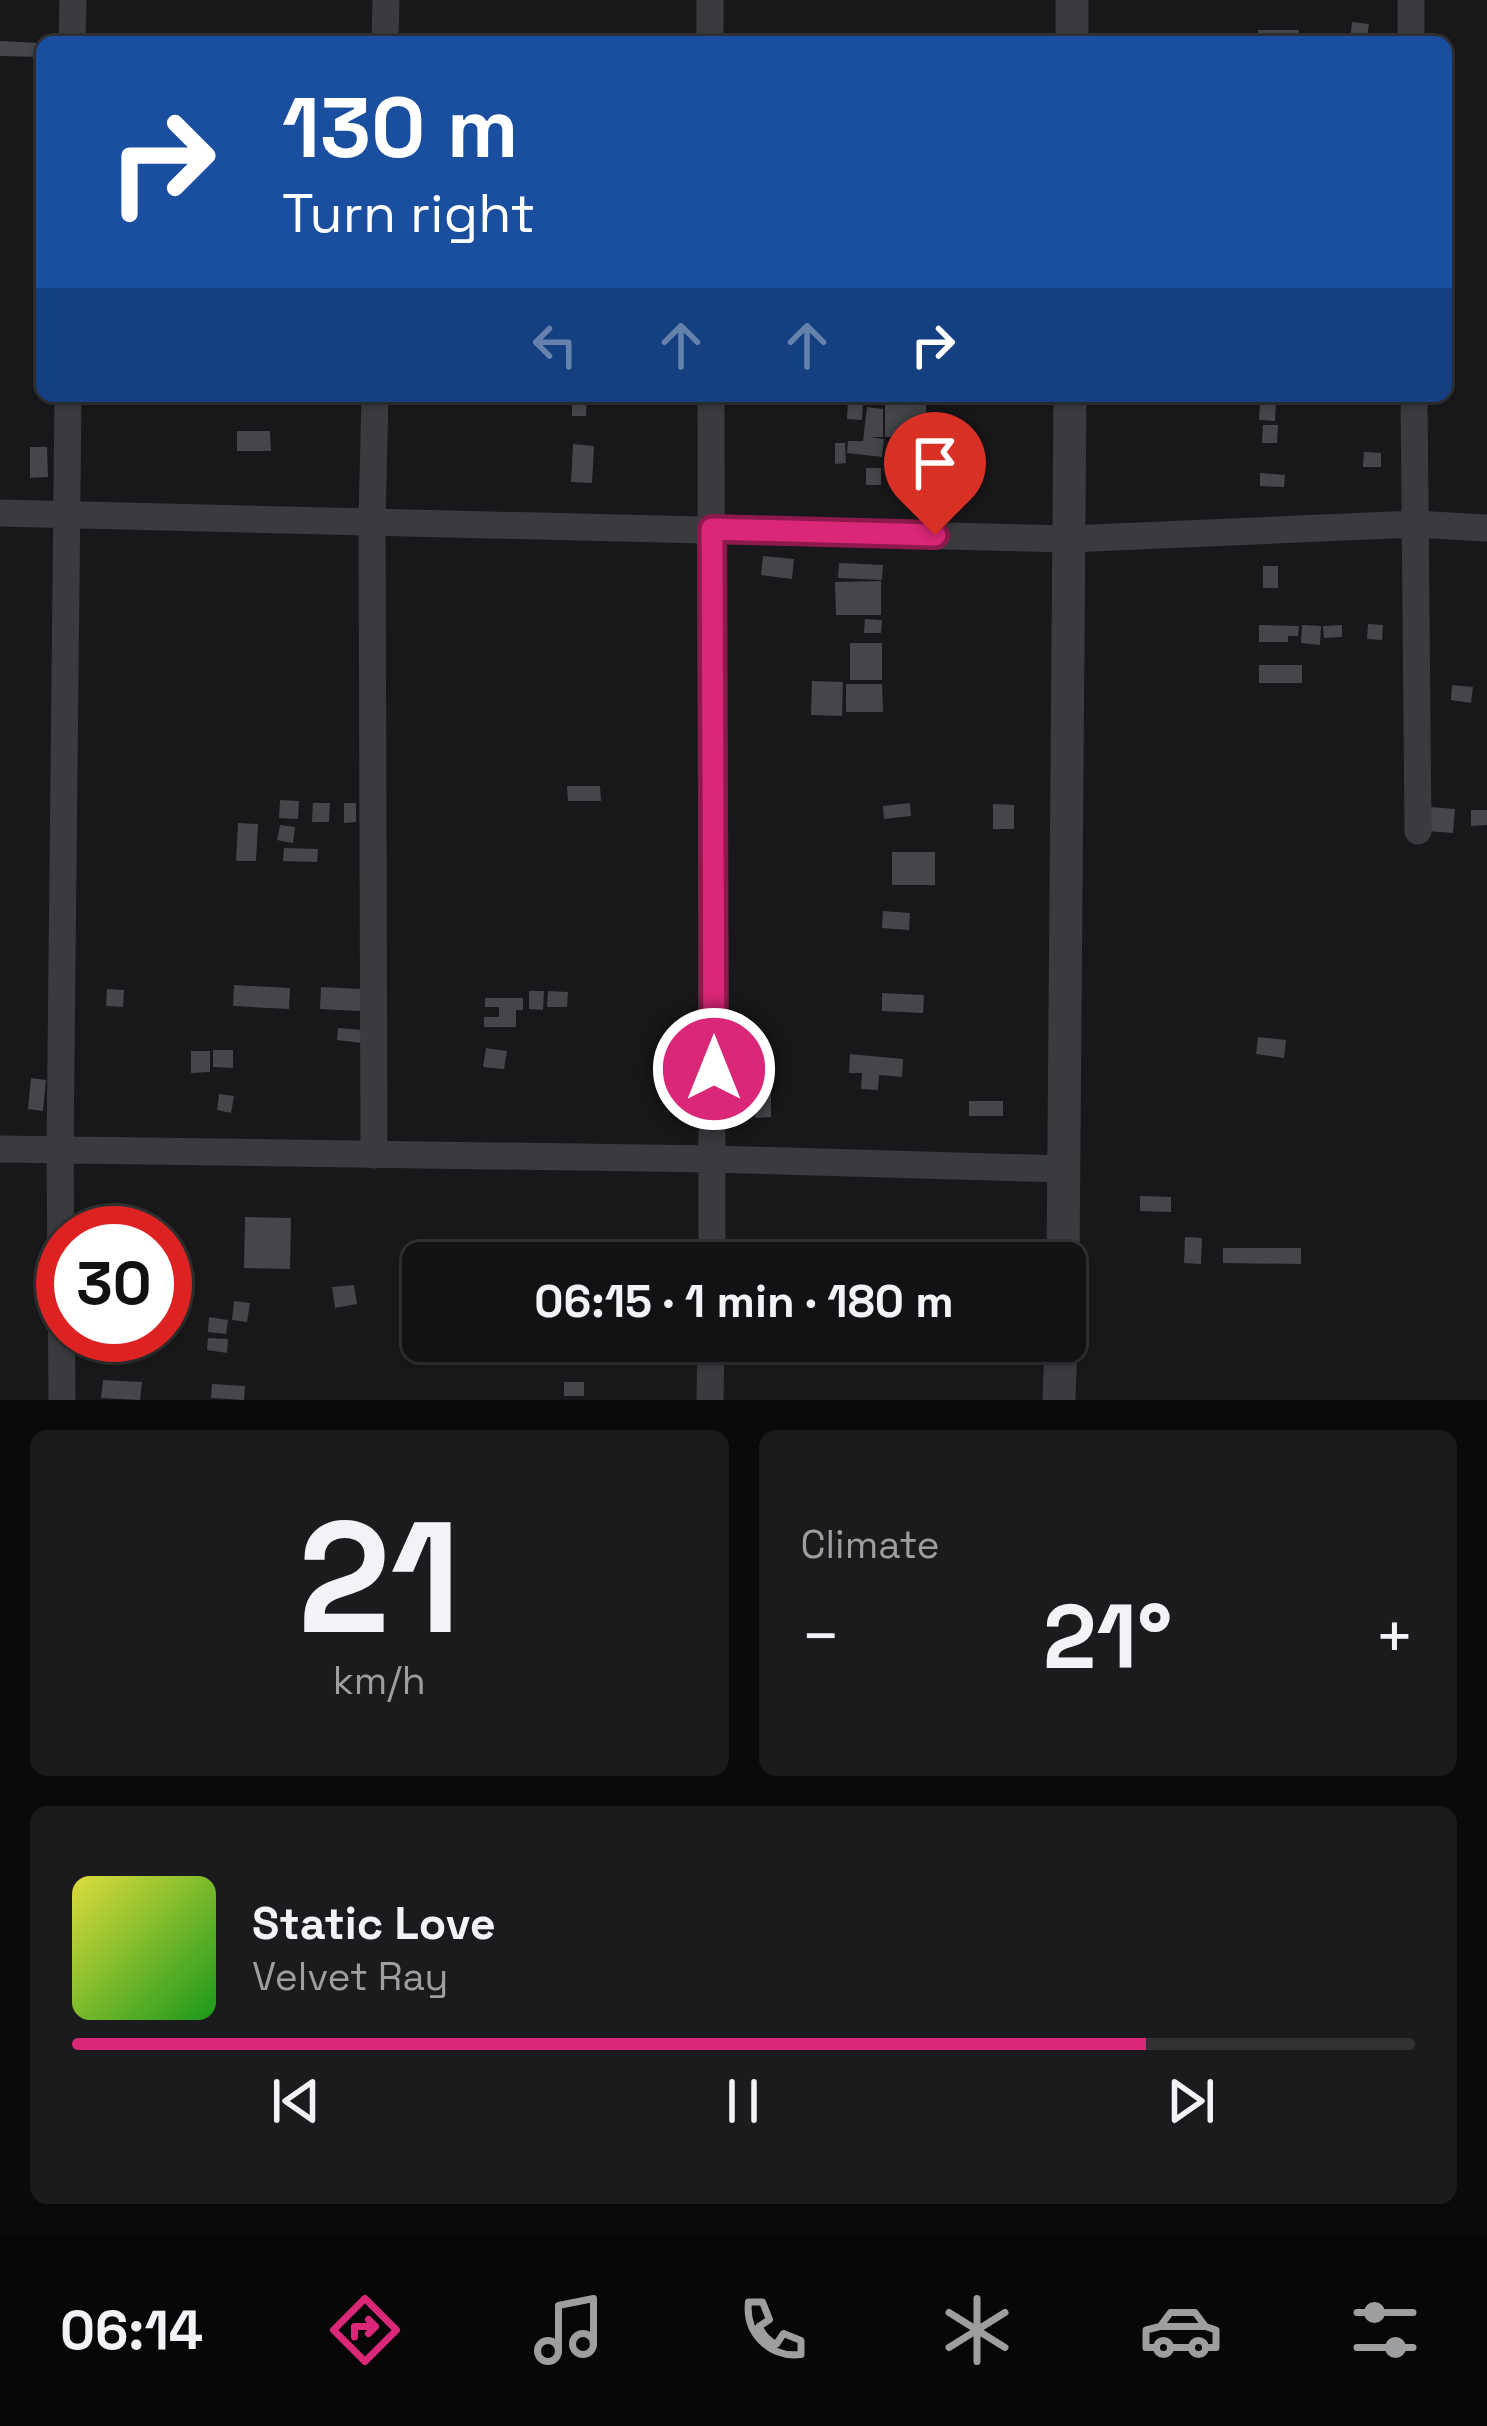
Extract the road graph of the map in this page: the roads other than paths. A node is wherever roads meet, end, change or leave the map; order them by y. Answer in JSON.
{"nodes":[{"id":1,"x":73,"y":0,"type":"edge"},
{"id":2,"x":386,"y":0,"type":"edge"},
{"id":3,"x":710,"y":0,"type":"edge"},
{"id":4,"x":1072,"y":0,"type":"edge"},
{"id":5,"x":1411,"y":0,"type":"edge"},
{"id":6,"x":72,"y":36,"type":"edge"},
{"id":7,"x":385,"y":36,"type":"edge"},
{"id":8,"x":710,"y":36,"type":"edge"},
{"id":9,"x":1072,"y":36,"type":"edge"},
{"id":10,"x":1411,"y":36,"type":"edge"},
{"id":11,"x":68,"y":402,"type":"edge"},
{"id":12,"x":375,"y":402,"type":"edge"},
{"id":13,"x":711,"y":402,"type":"edge"},
{"id":14,"x":1070,"y":402,"type":"edge"},
{"id":15,"x":1414,"y":402,"type":"edge"},
{"id":16,"x":0,"y":513,"type":"edge"},
{"id":17,"x":67,"y":515,"type":"junction"},
{"id":18,"x":372,"y":520,"type":"junction"},
{"id":19,"x":1415,"y":524,"type":"junction"},
{"id":20,"x":1487,"y":528,"type":"edge"},
{"id":21,"x":712,"y":529,"type":"junction"},
{"id":22,"x":1069,"y":539,"type":"junction"},
{"id":23,"x":1418,"y":831,"type":"dead end"},
{"id":24,"x":0,"y":1149,"type":"edge"},
{"id":25,"x":60,"y":1150,"type":"junction"},
{"id":26,"x":374,"y":1154,"type":"junction"},
{"id":27,"x":714,"y":1159,"type":"junction"},
{"id":28,"x":1064,"y":1168,"type":"junction"},
{"id":29,"x":712,"y":1242,"type":"edge"},
{"id":30,"x":1063,"y":1242,"type":"edge"},
{"id":31,"x":711,"y":1362,"type":"edge"},
{"id":32,"x":1060,"y":1362,"type":"edge"},
{"id":33,"x":62,"y":1400,"type":"edge"},
{"id":34,"x":710,"y":1400,"type":"edge"},
{"id":35,"x":1059,"y":1400,"type":"edge"}],
"edges":[{"from":1,"to":6,"type":"street"},
{"from":2,"to":7,"type":"street"},
{"from":3,"to":8,"type":"street"},
{"from":4,"to":9,"type":"street"},
{"from":5,"to":10,"type":"street"},
{"from":11,"to":17,"type":"street"},
{"from":12,"to":18,"type":"street"},
{"from":13,"to":21,"type":"street"},
{"from":14,"to":22,"type":"street"},
{"from":15,"to":19,"type":"street"},
{"from":16,"to":17,"type":"street"},
{"from":17,"to":18,"type":"street"},
{"from":17,"to":25,"type":"street"},
{"from":18,"to":21,"type":"street"},
{"from":18,"to":26,"type":"street"},
{"from":19,"to":20,"type":"street"},
{"from":19,"to":22,"type":"street"},
{"from":19,"to":23,"type":"street"},
{"from":21,"to":22,"type":"street"},
{"from":21,"to":27,"type":"street"},
{"from":22,"to":28,"type":"street"},
{"from":24,"to":25,"type":"street"},
{"from":25,"to":26,"type":"street"},
{"from":25,"to":33,"type":"street"},
{"from":26,"to":27,"type":"street"},
{"from":27,"to":28,"type":"street"},
{"from":27,"to":29,"type":"street"},
{"from":28,"to":30,"type":"street"},
{"from":31,"to":34,"type":"street"},
{"from":32,"to":35,"type":"street"}]}
